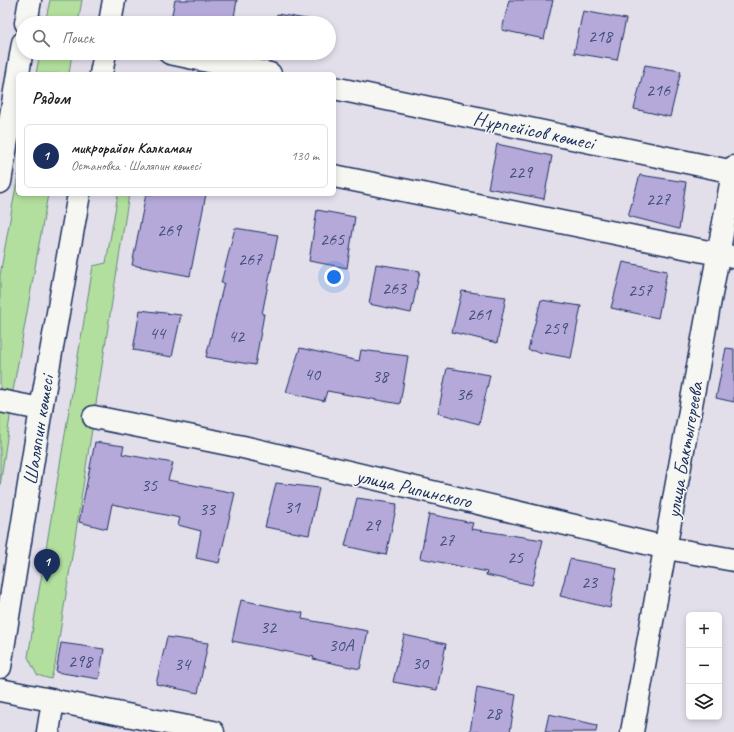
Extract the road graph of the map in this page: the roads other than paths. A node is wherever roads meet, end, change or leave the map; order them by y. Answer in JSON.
{"nodes":[{"id":1,"x":30,"y":0,"type":"edge"},
{"id":2,"x":114,"y":0,"type":"edge"},
{"id":3,"x":27,"y":16,"type":"edge"},
{"id":4,"x":111,"y":16,"type":"edge"},
{"id":5,"x":20,"y":60,"type":"edge"},
{"id":6,"x":104,"y":60,"type":"edge"},
{"id":7,"x":203,"y":60,"type":"edge"},
{"id":8,"x":18,"y":72,"type":"edge"},
{"id":9,"x":101,"y":72,"type":"edge"},
{"id":10,"x":260,"y":72,"type":"edge"},
{"id":11,"x":16,"y":85,"type":"edge"},
{"id":12,"x":336,"y":88,"type":"edge"},
{"id":13,"x":734,"y":170,"type":"edge"},
{"id":14,"x":336,"y":176,"type":"edge"},
{"id":15,"x":0,"y":182,"type":"edge"},
{"id":16,"x":79,"y":196,"type":"edge"},
{"id":17,"x":727,"y":256,"type":"edge"},
{"id":18,"x":0,"y":401,"type":"edge"},
{"id":19,"x":41,"y":409,"type":"junction"},
{"id":20,"x":94,"y":417,"type":"dead end"},
{"id":21,"x":667,"y":548,"type":"junction"},
{"id":22,"x":734,"y":560,"type":"edge"},
{"id":23,"x":0,"y":667,"type":"edge"},
{"id":24,"x":0,"y":690,"type":"edge"},
{"id":25,"x":53,"y":700,"type":"junction"},
{"id":26,"x":48,"y":732,"type":"edge"},
{"id":27,"x":213,"y":732,"type":"edge"},
{"id":28,"x":632,"y":732,"type":"edge"}],
"edges":[{"from":1,"to":3,"type":"street"},
{"from":2,"to":4,"type":"street"},
{"from":5,"to":8,"type":"street"},
{"from":6,"to":9,"type":"street"},
{"from":7,"to":10,"type":"street"},
{"from":11,"to":15,"type":"street"},
{"from":12,"to":13,"type":"street","name":"Нұрпейісов көшесі"},
{"from":13,"to":17,"type":"street","name":"улица Бактыгереева"},
{"from":14,"to":17,"type":"street"},
{"from":16,"to":19,"type":"street","name":"Шаляпин көшесі"},
{"from":17,"to":21,"type":"street","name":"улица Бактыгереева"},
{"from":18,"to":19,"type":"street"},
{"from":19,"to":23,"type":"street","name":"Шаляпин көшесі"},
{"from":20,"to":21,"type":"street","name":"улица Рипинского"},
{"from":21,"to":22,"type":"street","name":"улица Рипинского"},
{"from":21,"to":28,"type":"street","name":"улица Бактыгереева"},
{"from":24,"to":25,"type":"street"},
{"from":25,"to":26,"type":"street"},
{"from":25,"to":27,"type":"street"}]}
